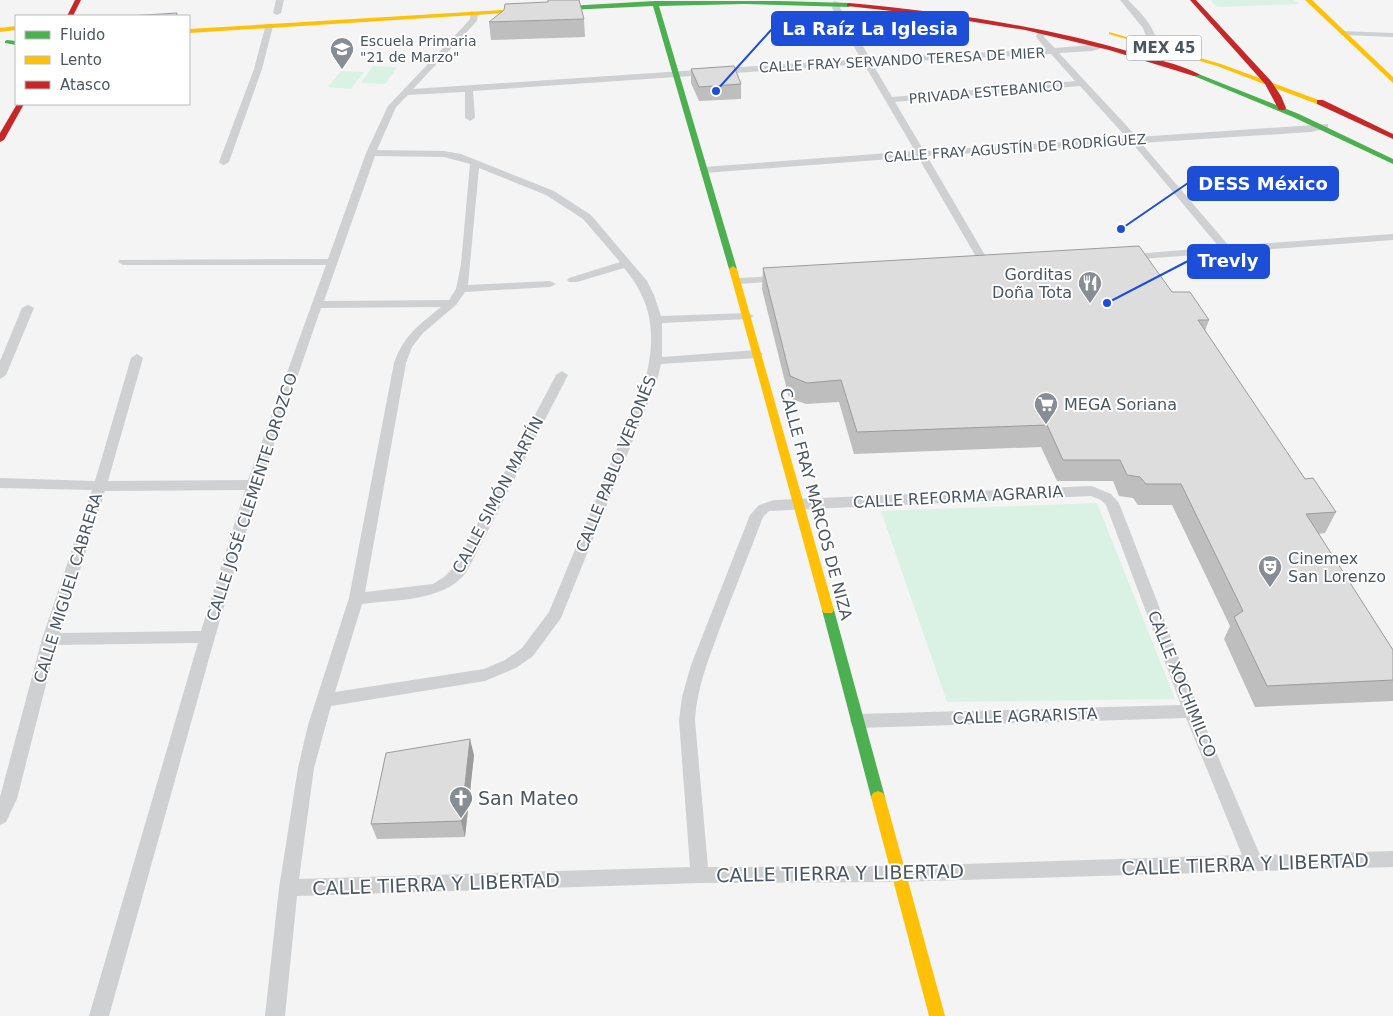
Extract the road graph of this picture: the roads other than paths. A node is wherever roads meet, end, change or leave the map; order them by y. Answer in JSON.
{"nodes":[{"id":1,"x":78,"y":0,"type":"edge"},
{"id":2,"x":280,"y":0,"type":"edge"},
{"id":3,"x":630,"y":0,"type":"edge"},
{"id":4,"x":1124,"y":0,"type":"edge"},
{"id":5,"x":1193,"y":0,"type":"edge"},
{"id":6,"x":1308,"y":0,"type":"edge"},
{"id":7,"x":656,"y":1,"type":"edge"},
{"id":8,"x":837,"y":3,"type":"junction"},
{"id":9,"x":475,"y":5,"type":"edge"},
{"id":10,"x":616,"y":5,"type":"junction"},
{"id":11,"x":277,"y":13,"type":"dead end"},
{"id":12,"x":70,"y":15,"type":"edge"},
{"id":13,"x":270,"y":26,"type":"junction"},
{"id":14,"x":15,"y":28,"type":"edge"},
{"id":15,"x":0,"y":30,"type":"edge"},
{"id":16,"x":1096,"y":30,"type":"dead end"},
{"id":17,"x":190,"y":31,"type":"edge"},
{"id":18,"x":1042,"y":32,"type":"junction"},
{"id":19,"x":1344,"y":32,"type":"junction"},
{"id":20,"x":1393,"y":35,"type":"edge"},
{"id":21,"x":1153,"y":45,"type":"junction"},
{"id":22,"x":1100,"y":46,"type":"junction"},
{"id":23,"x":1054,"y":51,"type":"junction"},
{"id":24,"x":867,"y":61,"type":"junction"},
{"id":25,"x":674,"y":75,"type":"junction"},
{"id":26,"x":1393,"y":81,"type":"edge"},
{"id":27,"x":1083,"y":83,"type":"junction"},
{"id":28,"x":1268,"y":83,"type":"junction"},
{"id":29,"x":469,"y":89,"type":"junction"},
{"id":30,"x":405,"y":92,"type":"junction"},
{"id":31,"x":890,"y":100,"type":"junction"},
{"id":32,"x":19,"y":105,"type":"edge"},
{"id":33,"x":1282,"y":108,"type":"junction"},
{"id":34,"x":470,"y":118,"type":"dead end"},
{"id":35,"x":1324,"y":126,"type":"junction"},
{"id":36,"x":1393,"y":137,"type":"edge"},
{"id":37,"x":0,"y":140,"type":"edge"},
{"id":38,"x":1134,"y":140,"type":"junction"},
{"id":39,"x":371,"y":153,"type":"junction"},
{"id":40,"x":921,"y":154,"type":"junction"},
{"id":41,"x":224,"y":162,"type":"dead end"},
{"id":42,"x":1393,"y":162,"type":"edge"},
{"id":43,"x":474,"y":163,"type":"junction"},
{"id":44,"x":704,"y":170,"type":"junction"},
{"id":45,"x":1393,"y":237,"type":"edge"},
{"id":46,"x":1227,"y":250,"type":"junction"},
{"id":47,"x":1117,"y":257,"type":"edge"},
{"id":48,"x":123,"y":262,"type":"dead end"},
{"id":49,"x":331,"y":262,"type":"junction"},
{"id":50,"x":626,"y":264,"type":"junction"},
{"id":51,"x":987,"y":267,"type":"edge"},
{"id":52,"x":788,"y":278,"type":"edge"},
{"id":53,"x":572,"y":280,"type":"dead end"},
{"id":54,"x":738,"y":281,"type":"junction"},
{"id":55,"x":550,"y":284,"type":"dead end"},
{"id":56,"x":462,"y":289,"type":"junction"},
{"id":57,"x":452,"y":303,"type":"junction"},
{"id":58,"x":317,"y":305,"type":"junction"},
{"id":59,"x":28,"y":308,"type":"dead end"},
{"id":60,"x":748,"y":316,"type":"junction"},
{"id":61,"x":656,"y":320,"type":"junction"},
{"id":62,"x":757,"y":354,"type":"junction"},
{"id":63,"x":138,"y":358,"type":"dead end"},
{"id":64,"x":656,"y":361,"type":"junction"},
{"id":65,"x":0,"y":375,"type":"edge"},
{"id":66,"x":562,"y":375,"type":"dead end"},
{"id":67,"x":0,"y":483,"type":"edge"},
{"id":68,"x":252,"y":485,"type":"junction"},
{"id":69,"x":100,"y":486,"type":"junction"},
{"id":70,"x":1112,"y":504,"type":"joint"},
{"id":71,"x":800,"y":505,"type":"junction"},
{"id":72,"x":356,"y":599,"type":"junction"},
{"id":73,"x":207,"y":637,"type":"junction"},
{"id":74,"x":50,"y":639,"type":"junction"},
{"id":75,"x":326,"y":700,"type":"junction"},
{"id":76,"x":1192,"y":712,"type":"junction"},
{"id":77,"x":858,"y":721,"type":"junction"},
{"id":78,"x":0,"y":817,"type":"edge"},
{"id":79,"x":1393,"y":859,"type":"edge"},
{"id":80,"x":1256,"y":864,"type":"junction"},
{"id":81,"x":898,"y":874,"type":"junction"},
{"id":82,"x":700,"y":876,"type":"junction"},
{"id":83,"x":288,"y":888,"type":"junction"},
{"id":84,"x":99,"y":1016,"type":"edge"},
{"id":85,"x":276,"y":1016,"type":"edge"},
{"id":86,"x":937,"y":1016,"type":"edge"}],
"edges":[{"from":1,"to":12,"type":"main road"},
{"from":2,"to":11,"type":"street"},
{"from":3,"to":10,"type":"main road"},
{"from":4,"to":21,"type":"street"},
{"from":5,"to":28,"type":"main road","number":"MEX 45"},
{"from":6,"to":19,"type":"main road"},
{"from":7,"to":8,"type":"main road","number":"MEX 45"},
{"from":7,"to":10,"type":"main road","number":"MEX 45"},
{"from":7,"to":25,"type":"main road","name":"CALLE FRAY MARCOS DE NIZA"},
{"from":8,"to":18,"type":"main road","number":"MEX 45"},
{"from":8,"to":24,"type":"street"},
{"from":9,"to":10,"type":"main road","number":"MEX 45"},
{"from":9,"to":13,"type":"main road","number":"MEX 45"},
{"from":9,"to":30,"type":"street","name":"CALLE JOSÉ CLEMENTE OROZCO"},
{"from":13,"to":17,"type":"main road","number":"MEX 45"},
{"from":13,"to":41,"type":"street"},
{"from":14,"to":15,"type":"main road"},
{"from":16,"to":21,"type":"main road","number":"MEX 45"},
{"from":18,"to":22,"type":"main road","number":"MEX 45"},
{"from":18,"to":23,"type":"street"},
{"from":19,"to":20,"type":"street"},
{"from":19,"to":26,"type":"main road"},
{"from":21,"to":28,"type":"main road","number":"MEX 45"},
{"from":22,"to":23,"type":"street","name":"CALLE FRAY SERVANDO TERESA DE MIER"},
{"from":22,"to":33,"type":"main road","number":"MEX 45"},
{"from":23,"to":24,"type":"street","name":"CALLE FRAY SERVANDO TERESA DE MIER"},
{"from":23,"to":27,"type":"street"},
{"from":24,"to":25,"type":"street","name":"CALLE FRAY SERVANDO TERESA DE MIER"},
{"from":24,"to":31,"type":"street"},
{"from":25,"to":29,"type":"street","name":"CALLE FRAY SERVANDO TERESA DE MIER"},
{"from":25,"to":44,"type":"main road","name":"CALLE FRAY MARCOS DE NIZA"},
{"from":27,"to":31,"type":"street","name":"PRIVADA ESTEBANICO"},
{"from":27,"to":38,"type":"street"},
{"from":28,"to":33,"type":"main road","number":"MEX 45"},
{"from":28,"to":36,"type":"main road","number":"MEX 45"},
{"from":29,"to":30,"type":"street","name":"CALLE FRAY SERVANDO TERESA DE MIER"},
{"from":29,"to":34,"type":"street"},
{"from":30,"to":39,"type":"street","name":"CALLE JOSÉ CLEMENTE OROZCO"},
{"from":31,"to":40,"type":"street"},
{"from":32,"to":37,"type":"main road"},
{"from":33,"to":35,"type":"main road","number":"MEX 45"},
{"from":35,"to":38,"type":"street","name":"CALLE FRAY AGUSTÍN DE RODRÍGUEZ"},
{"from":35,"to":42,"type":"main road","number":"MEX 45"},
{"from":38,"to":40,"type":"street","name":"CALLE FRAY AGUSTÍN DE RODRÍGUEZ"},
{"from":38,"to":46,"type":"street"},
{"from":39,"to":43,"type":"street","name":"CALLE PABLO VERONÉS"},
{"from":39,"to":49,"type":"street","name":"CALLE JOSÉ CLEMENTE OROZCO"},
{"from":40,"to":44,"type":"street","name":"CALLE FRAY AGUSTÍN DE RODRÍGUEZ"},
{"from":40,"to":51,"type":"street"},
{"from":43,"to":50,"type":"street","name":"CALLE PABLO VERONÉS"},
{"from":43,"to":56,"type":"street"},
{"from":44,"to":54,"type":"main road","name":"CALLE FRAY MARCOS DE NIZA"},
{"from":45,"to":46,"type":"street"},
{"from":46,"to":47,"type":"street"},
{"from":48,"to":49,"type":"street"},
{"from":49,"to":58,"type":"street","name":"CALLE JOSÉ CLEMENTE OROZCO"},
{"from":50,"to":53,"type":"street"},
{"from":50,"to":61,"type":"street","name":"CALLE PABLO VERONÉS"},
{"from":52,"to":54,"type":"street"},
{"from":54,"to":60,"type":"main road","name":"CALLE FRAY MARCOS DE NIZA"},
{"from":55,"to":56,"type":"street"},
{"from":56,"to":57,"type":"street"},
{"from":57,"to":58,"type":"street"},
{"from":57,"to":72,"type":"street"},
{"from":58,"to":68,"type":"street","name":"CALLE JOSÉ CLEMENTE OROZCO"},
{"from":59,"to":65,"type":"street"},
{"from":60,"to":61,"type":"street"},
{"from":60,"to":62,"type":"main road","name":"CALLE FRAY MARCOS DE NIZA"},
{"from":61,"to":64,"type":"street","name":"CALLE PABLO VERONÉS"},
{"from":62,"to":64,"type":"street"},
{"from":62,"to":71,"type":"main road","name":"CALLE FRAY MARCOS DE NIZA"},
{"from":63,"to":69,"type":"street","name":"CALLE MIGUEL CABRERA"},
{"from":64,"to":75,"type":"street","name":"CALLE PABLO VERONÉS"},
{"from":66,"to":72,"type":"street","name":"CALLE SIMÓN MARTÍN"},
{"from":67,"to":69,"type":"street"},
{"from":68,"to":69,"type":"street"},
{"from":68,"to":73,"type":"street","name":"CALLE JOSÉ CLEMENTE OROZCO"},
{"from":69,"to":74,"type":"street","name":"CALLE MIGUEL CABRERA"},
{"from":70,"to":71,"type":"street","name":"CALLE REFORMA AGRARIA"},
{"from":70,"to":76,"type":"street","name":"CALLE XOCHIMILCO"},
{"from":71,"to":77,"type":"main road","name":"CALLE FRAY MARCOS DE NIZA"},
{"from":71,"to":82,"type":"street","name":"CALLE REFORMA AGRARIA"},
{"from":72,"to":75,"type":"street"},
{"from":73,"to":74,"type":"street"},
{"from":73,"to":84,"type":"street","name":"CALLE JOSÉ CLEMENTE OROZCO"},
{"from":74,"to":78,"type":"street","name":"CALLE MIGUEL CABRERA"},
{"from":75,"to":83,"type":"street"},
{"from":76,"to":77,"type":"street","name":"CALLE AGRARISTA"},
{"from":76,"to":80,"type":"street","name":"CALLE XOCHIMILCO"},
{"from":77,"to":81,"type":"main road","name":"CALLE FRAY MARCOS DE NIZA"},
{"from":79,"to":80,"type":"street","name":"CALLE TIERRA Y LIBERTAD"},
{"from":80,"to":81,"type":"street","name":"CALLE TIERRA Y LIBERTAD"},
{"from":81,"to":82,"type":"street","name":"CALLE TIERRA Y LIBERTAD"},
{"from":81,"to":86,"type":"main road","name":"CALLE FRAY MARCOS DE NIZA"},
{"from":82,"to":83,"type":"street","name":"CALLE TIERRA Y LIBERTAD"},
{"from":83,"to":85,"type":"street"}]}
